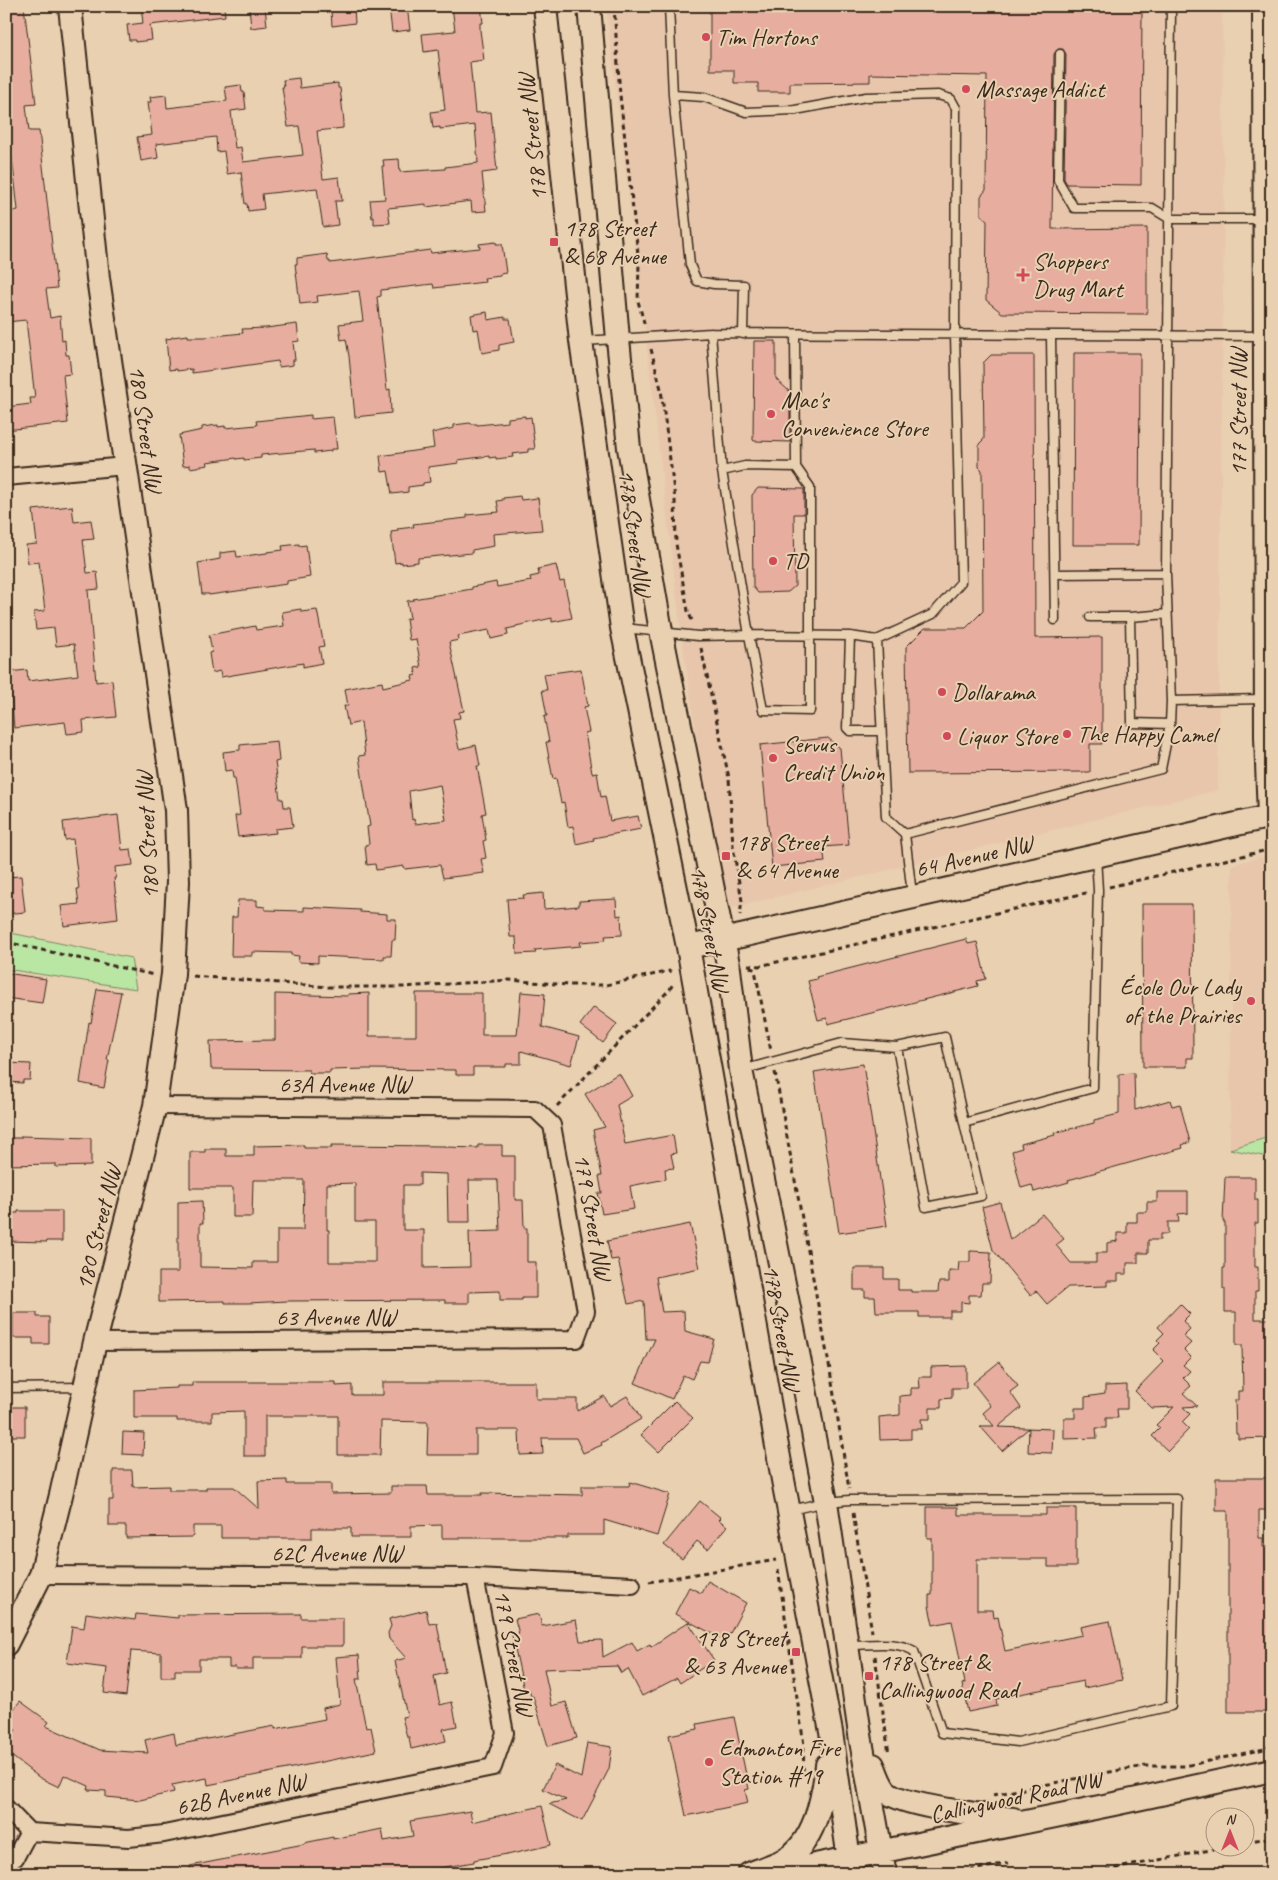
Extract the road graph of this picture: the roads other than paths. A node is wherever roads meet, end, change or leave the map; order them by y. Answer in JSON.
{"nodes":[{"id":1,"x":70,"y":6,"type":"edge"},
{"id":2,"x":545,"y":6,"type":"edge"},
{"id":3,"x":589,"y":6,"type":"edge"},
{"id":4,"x":669,"y":6,"type":"edge"},
{"id":5,"x":1171,"y":6,"type":"edge"},
{"id":6,"x":1261,"y":6,"type":"edge"},
{"id":7,"x":1060,"y":54,"type":"dead end"},
{"id":8,"x":673,"y":95,"type":"junction"},
{"id":9,"x":1262,"y":218,"type":"junction"},
{"id":10,"x":1170,"y":220,"type":"junction"},
{"id":11,"x":711,"y":333,"type":"junction"},
{"id":12,"x":743,"y":334,"type":"junction"},
{"id":13,"x":795,"y":334,"type":"junction"},
{"id":14,"x":955,"y":335,"type":"junction"},
{"id":15,"x":1051,"y":336,"type":"junction"},
{"id":16,"x":1262,"y":336,"type":"junction"},
{"id":17,"x":1169,"y":337,"type":"junction"},
{"id":18,"x":618,"y":339,"type":"junction"},
{"id":19,"x":581,"y":341,"type":"junction"},
{"id":20,"x":125,"y":466,"type":"junction"},
{"id":21,"x":796,"y":467,"type":"junction"},
{"id":22,"x":722,"y":471,"type":"junction"},
{"id":23,"x":6,"y":477,"type":"edge"},
{"id":24,"x":1166,"y":573,"type":"junction"},
{"id":25,"x":1055,"y":574,"type":"junction"},
{"id":26,"x":1167,"y":614,"type":"junction"},
{"id":27,"x":1090,"y":617,"type":"dead end"},
{"id":28,"x":1130,"y":617,"type":"junction"},
{"id":29,"x":1056,"y":620,"type":"dead end"},
{"id":30,"x":622,"y":628,"type":"junction"},
{"id":31,"x":662,"y":631,"type":"junction"},
{"id":32,"x":748,"y":635,"type":"junction"},
{"id":33,"x":811,"y":636,"type":"junction"},
{"id":34,"x":850,"y":636,"type":"junction"},
{"id":35,"x":877,"y":640,"type":"junction"},
{"id":36,"x":1262,"y":699,"type":"junction"},
{"id":37,"x":1171,"y":701,"type":"junction"},
{"id":38,"x":1170,"y":724,"type":"junction"},
{"id":39,"x":881,"y":731,"type":"junction"},
{"id":40,"x":1269,"y":817,"type":"edge"},
{"id":41,"x":905,"y":834,"type":"junction"},
{"id":42,"x":1096,"y":855,"type":"junction"},
{"id":43,"x":912,"y":897,"type":"junction"},
{"id":44,"x":732,"y":938,"type":"junction"},
{"id":45,"x":688,"y":946,"type":"junction"},
{"id":46,"x":897,"y":1047,"type":"junction"},
{"id":47,"x":741,"y":1070,"type":"junction"},
{"id":48,"x":155,"y":1106,"type":"junction"},
{"id":49,"x":540,"y":1114,"type":"joint"},
{"id":50,"x":964,"y":1123,"type":"junction"},
{"id":51,"x":576,"y":1339,"type":"joint"},
{"id":52,"x":96,"y":1342,"type":"junction"},
{"id":53,"x":86,"y":1387,"type":"junction"},
{"id":54,"x":8,"y":1388,"type":"dead end"},
{"id":55,"x":826,"y":1502,"type":"junction"},
{"id":56,"x":788,"y":1510,"type":"junction"},
{"id":57,"x":41,"y":1575,"type":"junction"},
{"id":58,"x":475,"y":1577,"type":"junction"},
{"id":59,"x":632,"y":1585,"type":"road end"},
{"id":60,"x":6,"y":1644,"type":"edge"},
{"id":61,"x":848,"y":1645,"type":"junction"},
{"id":62,"x":831,"y":1732,"type":"junction"},
{"id":63,"x":861,"y":1741,"type":"junction"},
{"id":64,"x":493,"y":1767,"type":"joint"},
{"id":65,"x":1272,"y":1770,"type":"edge"},
{"id":66,"x":6,"y":1808,"type":"edge"},
{"id":67,"x":1028,"y":1822,"type":"junction"},
{"id":68,"x":28,"y":1832,"type":"junction"},
{"id":69,"x":881,"y":1852,"type":"junction"},
{"id":70,"x":15,"y":1858,"type":"dead end"},
{"id":71,"x":850,"y":1866,"type":"edge"},
{"id":72,"x":748,"y":1874,"type":"edge"},
{"id":73,"x":771,"y":1874,"type":"edge"},
{"id":74,"x":886,"y":1874,"type":"edge"}],
"edges":[{"from":1,"to":20,"type":"main road","name":"180 Street NW"},
{"from":2,"to":19,"type":"main road","name":"178 Street NW"},
{"from":3,"to":18,"type":"main road","name":"178 Street NW"},
{"from":4,"to":8,"type":"lane"},
{"from":5,"to":10,"type":"lane"},
{"from":6,"to":9,"type":"street","name":"177 Street NW"},
{"from":7,"to":10,"type":"lane"},
{"from":8,"to":12,"type":"lane"},
{"from":8,"to":14,"type":"lane"},
{"from":9,"to":10,"type":"lane"},
{"from":9,"to":16,"type":"street","name":"177 Street NW"},
{"from":10,"to":17,"type":"lane"},
{"from":11,"to":12,"type":"lane"},
{"from":11,"to":18,"type":"lane"},
{"from":11,"to":22,"type":"lane"},
{"from":12,"to":13,"type":"lane"},
{"from":13,"to":14,"type":"lane"},
{"from":13,"to":21,"type":"lane"},
{"from":14,"to":15,"type":"lane"},
{"from":14,"to":35,"type":"lane"},
{"from":15,"to":17,"type":"lane"},
{"from":15,"to":25,"type":"lane"},
{"from":16,"to":17,"type":"lane"},
{"from":16,"to":36,"type":"street","name":"177 Street NW"},
{"from":17,"to":24,"type":"lane"},
{"from":18,"to":19,"type":"lane"},
{"from":18,"to":31,"type":"main road","name":"178 Street NW"},
{"from":19,"to":30,"type":"main road","name":"178 Street NW"},
{"from":20,"to":23,"type":"street"},
{"from":20,"to":48,"type":"main road","name":"180 Street NW"},
{"from":21,"to":22,"type":"lane"},
{"from":21,"to":33,"type":"lane"},
{"from":22,"to":32,"type":"lane"},
{"from":24,"to":25,"type":"lane"},
{"from":24,"to":26,"type":"lane"},
{"from":25,"to":29,"type":"lane"},
{"from":26,"to":28,"type":"lane"},
{"from":26,"to":37,"type":"lane"},
{"from":27,"to":28,"type":"lane"},
{"from":28,"to":38,"type":"lane"},
{"from":30,"to":31,"type":"lane"},
{"from":30,"to":45,"type":"main road","name":"178 Street NW"},
{"from":31,"to":32,"type":"lane"},
{"from":31,"to":44,"type":"main road","name":"178 Street NW"},
{"from":32,"to":33,"type":"lane"},
{"from":32,"to":33,"type":"lane"},
{"from":33,"to":34,"type":"lane"},
{"from":34,"to":35,"type":"lane"},
{"from":34,"to":39,"type":"lane"},
{"from":35,"to":39,"type":"lane"},
{"from":36,"to":37,"type":"lane"},
{"from":36,"to":40,"type":"street","name":"177 Street NW"},
{"from":37,"to":38,"type":"lane"},
{"from":38,"to":41,"type":"lane"},
{"from":39,"to":41,"type":"lane"},
{"from":40,"to":42,"type":"main road","name":"64 Avenue NW"},
{"from":41,"to":43,"type":"lane"},
{"from":42,"to":43,"type":"main road","name":"64 Avenue NW"},
{"from":42,"to":50,"type":"lane"},
{"from":43,"to":44,"type":"main road","name":"64 Avenue NW"},
{"from":44,"to":45,"type":"main road","name":"64 Avenue NW"},
{"from":44,"to":47,"type":"main road","name":"178 Street NW"},
{"from":45,"to":56,"type":"main road","name":"178 Street NW"},
{"from":46,"to":47,"type":"lane"},
{"from":46,"to":50,"type":"lane"},
{"from":46,"to":50,"type":"lane"},
{"from":47,"to":55,"type":"main road","name":"178 Street NW"},
{"from":48,"to":49,"type":"street","name":"63A Avenue NW"},
{"from":48,"to":52,"type":"main road","name":"180 Street NW"},
{"from":49,"to":51,"type":"street","name":"179 Street NW"},
{"from":51,"to":52,"type":"street","name":"63 Avenue NW"},
{"from":52,"to":53,"type":"main road","name":"180 Street NW"},
{"from":53,"to":54,"type":"lane"},
{"from":53,"to":57,"type":"main road","name":"180 Street NW"},
{"from":55,"to":56,"type":"lane"},
{"from":55,"to":61,"type":"main road","name":"178 Street NW"},
{"from":55,"to":61,"type":"lane"},
{"from":56,"to":62,"type":"main road","name":"178 Street NW"},
{"from":57,"to":58,"type":"street","name":"62C Avenue NW"},
{"from":57,"to":60,"type":"main road","name":"180 Street NW"},
{"from":58,"to":59,"type":"street","name":"62C Avenue NW"},
{"from":58,"to":64,"type":"street","name":"179 Street NW"},
{"from":61,"to":63,"type":"main road","name":"178 Street NW"},
{"from":62,"to":71,"type":"main road","name":"178 Street NW"},
{"from":62,"to":72,"type":"main road"},
{"from":63,"to":67,"type":"main road"},
{"from":63,"to":69,"type":"main road","name":"178 Street NW"},
{"from":64,"to":68,"type":"street","name":"62B Avenue NW"},
{"from":65,"to":67,"type":"main road","name":"Callingwood Road NW"},
{"from":66,"to":68,"type":"street"},
{"from":67,"to":69,"type":"main road","name":"Callingwood Road NW"},
{"from":68,"to":70,"type":"street"},
{"from":69,"to":71,"type":"main road","name":"Callingwood Road NW"},
{"from":69,"to":74,"type":"main road","name":"178 Street NW"},
{"from":71,"to":73,"type":"main road","name":"Callingwood Road NW"}]}
